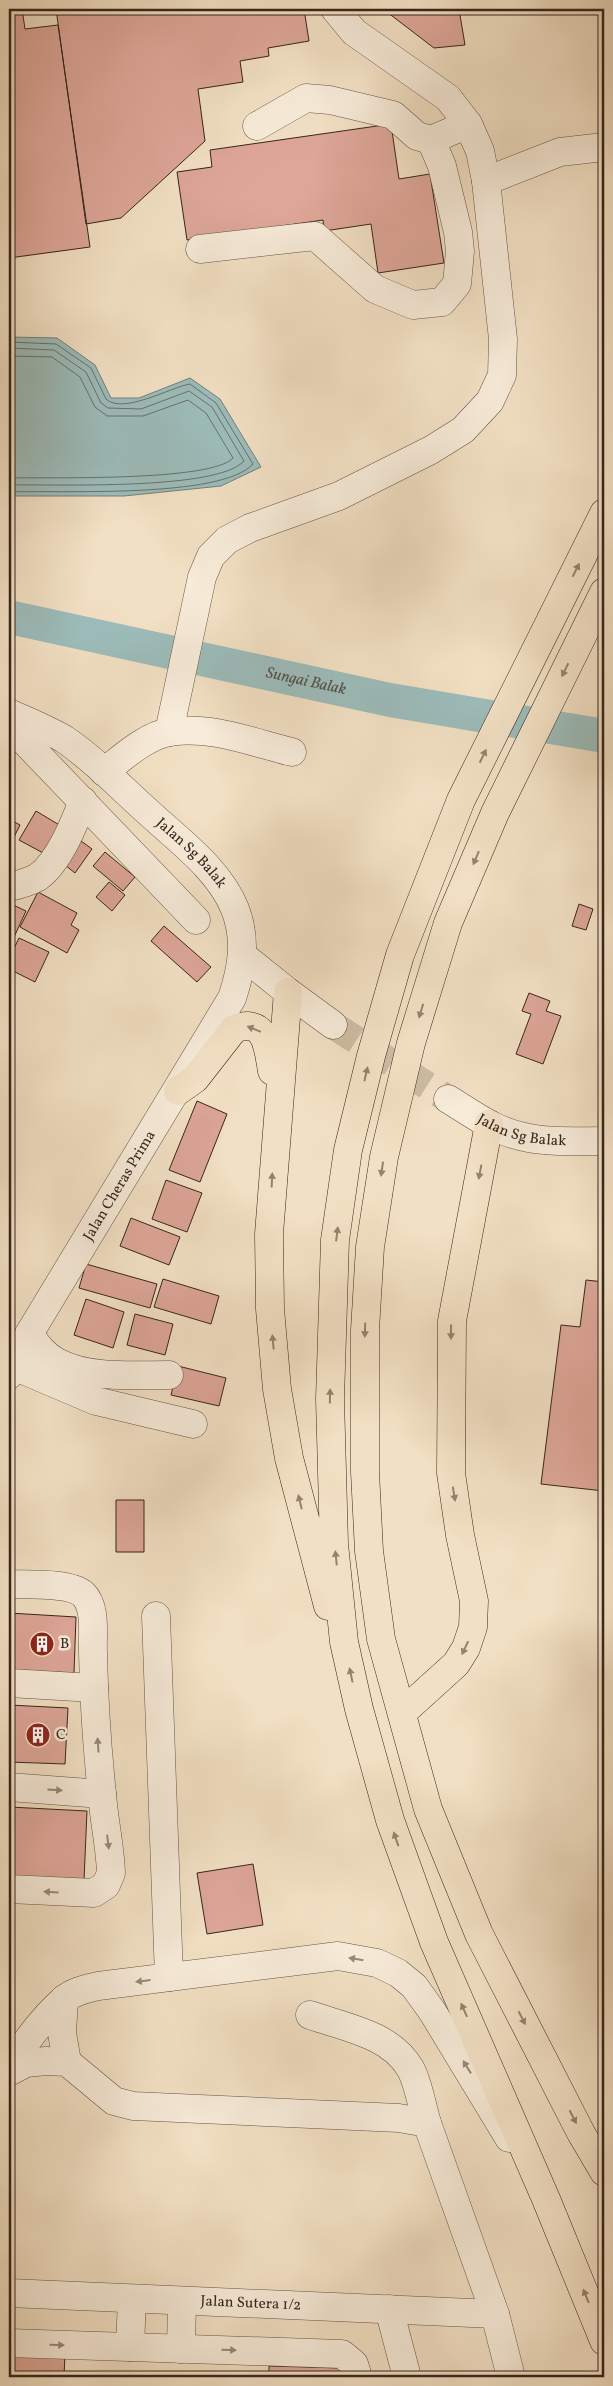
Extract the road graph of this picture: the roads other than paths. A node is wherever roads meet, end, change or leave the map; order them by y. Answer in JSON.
{"nodes":[{"id":1,"x":335,"y":9,"type":"edge"},
{"id":2,"x":468,"y":124,"type":"junction"},
{"id":3,"x":257,"y":126,"type":"dead end"},
{"id":4,"x":431,"y":140,"type":"junction"},
{"id":5,"x":604,"y":147,"type":"edge"},
{"id":6,"x":486,"y":181,"type":"junction"},
{"id":7,"x":200,"y":249,"type":"dead end"},
{"id":8,"x":604,"y":513,"type":"edge"},
{"id":9,"x":604,"y":592,"type":"edge"},
{"id":10,"x":9,"y":713,"type":"edge"},
{"id":11,"x":9,"y":725,"type":"edge"},
{"id":12,"x":169,"y":732,"type":"junction"},
{"id":13,"x":292,"y":752,"type":"dead end"},
{"id":14,"x":104,"y":772,"type":"junction"},
{"id":15,"x":83,"y":801,"type":"junction"},
{"id":16,"x":9,"y":887,"type":"edge"},
{"id":17,"x":196,"y":920,"type":"dead end"},
{"id":18,"x":242,"y":955,"type":"junction"},
{"id":19,"x":288,"y":992,"type":"junction"},
{"id":20,"x":232,"y":998,"type":"junction"},
{"id":21,"x":333,"y":1025,"type":"tunnel mouth"},
{"id":22,"x":178,"y":1091,"type":"junction"},
{"id":23,"x":448,"y":1099,"type":"tunnel mouth"},
{"id":24,"x":278,"y":1105,"type":"junction"},
{"id":25,"x":490,"y":1124,"type":"junction"},
{"id":26,"x":604,"y":1141,"type":"edge"},
{"id":27,"x":17,"y":1352,"type":"edge"},
{"id":28,"x":170,"y":1375,"type":"dead end"},
{"id":29,"x":193,"y":1424,"type":"dead end"},
{"id":30,"x":9,"y":1584,"type":"edge"},
{"id":31,"x":156,"y":1616,"type":"dead end"},
{"id":32,"x":344,"y":1642,"type":"junction"},
{"id":33,"x":9,"y":1683,"type":"edge"},
{"id":34,"x":94,"y":1688,"type":"junction"},
{"id":35,"x":403,"y":1712,"type":"junction"},
{"id":36,"x":9,"y":1787,"type":"edge"},
{"id":37,"x":102,"y":1794,"type":"junction"},
{"id":38,"x":9,"y":1889,"type":"edge"},
{"id":39,"x":169,"y":1978,"type":"junction"},
{"id":40,"x":64,"y":1999,"type":"junction"},
{"id":41,"x":310,"y":2015,"type":"dead end"},
{"id":42,"x":67,"y":2062,"type":"junction"},
{"id":43,"x":9,"y":2066,"type":"edge"},
{"id":44,"x":9,"y":2072,"type":"edge"},
{"id":45,"x":427,"y":2123,"type":"junction"},
{"id":46,"x":604,"y":2172,"type":"edge"},
{"id":47,"x":546,"y":2199,"type":"junction"},
{"id":48,"x":9,"y":2294,"type":"edge"},
{"id":49,"x":132,"y":2298,"type":"junction"},
{"id":50,"x":182,"y":2301,"type":"junction"},
{"id":51,"x":389,"y":2309,"type":"junction"},
{"id":52,"x":495,"y":2314,"type":"junction"},
{"id":53,"x":604,"y":2342,"type":"edge"},
{"id":54,"x":9,"y":2343,"type":"edge"},
{"id":55,"x":130,"y":2347,"type":"junction"},
{"id":56,"x":181,"y":2349,"type":"junction"},
{"id":57,"x":358,"y":2377,"type":"edge"},
{"id":58,"x":407,"y":2377,"type":"edge"},
{"id":59,"x":511,"y":2377,"type":"edge"}],
"edges":[{"from":1,"to":2,"type":"street"},
{"from":2,"to":4,"type":"street"},
{"from":2,"to":6,"type":"street"},
{"from":3,"to":4,"type":"street"},
{"from":4,"to":7,"type":"street"},
{"from":5,"to":6,"type":"street"},
{"from":6,"to":12,"type":"street"},
{"from":32,"to":8,"type":"highway","one_way":true},
{"from":9,"to":35,"type":"highway","one_way":true},
{"from":10,"to":14,"type":"street","name":"Jalan Sg Balak"},
{"from":11,"to":15,"type":"street"},
{"from":12,"to":13,"type":"street"},
{"from":12,"to":14,"type":"street"},
{"from":14,"to":18,"type":"street","name":"Jalan Sg Balak"},
{"from":15,"to":16,"type":"street"},
{"from":15,"to":17,"type":"street"},
{"from":18,"to":19,"type":"street"},
{"from":18,"to":20,"type":"street","name":"Jalan Sg Balak"},
{"from":19,"to":20,"type":"street"},
{"from":19,"to":21,"type":"street"},
{"from":19,"to":24,"type":"highway"},
{"from":20,"to":22,"type":"street","name":"Jalan Cheras Prima"},
{"from":24,"to":22,"type":"highway","one_way":true},
{"from":22,"to":27,"type":"street","name":"Jalan Cheras Prima"},
{"from":23,"to":25,"type":"street","name":"Jalan Sg Balak"},
{"from":32,"to":24,"type":"highway","one_way":true},
{"from":25,"to":26,"type":"street","name":"Jalan Sg Balak"},
{"from":25,"to":35,"type":"highway","one_way":true},
{"from":27,"to":28,"type":"street"},
{"from":27,"to":29,"type":"street"},
{"from":30,"to":34,"type":"street"},
{"from":31,"to":39,"type":"street"},
{"from":47,"to":32,"type":"highway","one_way":true},
{"from":33,"to":34,"type":"street"},
{"from":37,"to":34,"type":"street","one_way":true},
{"from":35,"to":46,"type":"highway","one_way":true},
{"from":36,"to":37,"type":"street","one_way":true},
{"from":37,"to":38,"type":"street","one_way":true},
{"from":39,"to":40,"type":"street","one_way":true},
{"from":47,"to":39,"type":"street","one_way":true},
{"from":40,"to":42,"type":"street"},
{"from":40,"to":43,"type":"street"},
{"from":41,"to":45,"type":"street"},
{"from":42,"to":44,"type":"street"},
{"from":42,"to":45,"type":"street"},
{"from":45,"to":52,"type":"street"},
{"from":53,"to":47,"type":"highway","one_way":true},
{"from":48,"to":49,"type":"street","name":"Jalan Sutera 1/2"},
{"from":49,"to":50,"type":"street","name":"Jalan Sutera 1/2"},
{"from":49,"to":55,"type":"street"},
{"from":50,"to":51,"type":"street","name":"Jalan Sutera 1/2"},
{"from":50,"to":56,"type":"street"},
{"from":51,"to":52,"type":"street","name":"Jalan Sutera 1/2"},
{"from":51,"to":58,"type":"street"},
{"from":52,"to":59,"type":"street"},
{"from":54,"to":55,"type":"street","one_way":true},
{"from":55,"to":56,"type":"street"},
{"from":56,"to":57,"type":"street","one_way":true}]}
